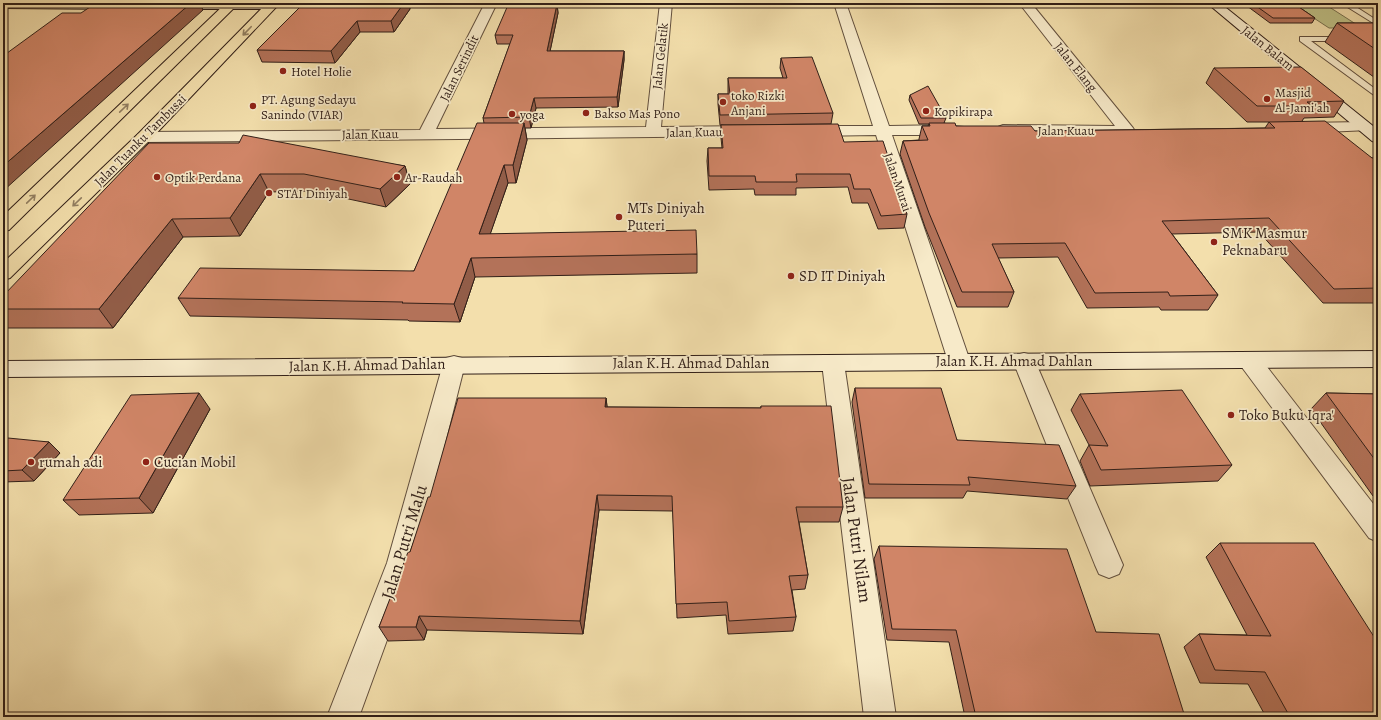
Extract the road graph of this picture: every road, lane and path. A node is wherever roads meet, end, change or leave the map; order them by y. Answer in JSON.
{"nodes":[{"id":1,"x":491,"y":3,"type":"edge"},
{"id":2,"x":666,"y":3,"type":"edge"},
{"id":3,"x":840,"y":3,"type":"edge"},
{"id":4,"x":1025,"y":3,"type":"edge"},
{"id":5,"x":1213,"y":3,"type":"edge"},
{"id":6,"x":1345,"y":3,"type":"edge"},
{"id":7,"x":232,"y":4,"type":"edge"},
{"id":8,"x":273,"y":4,"type":"edge"},
{"id":9,"x":5,"y":5,"type":"edge"},
{"id":10,"x":136,"y":5,"type":"edge"},
{"id":11,"x":160,"y":5,"type":"edge"},
{"id":12,"x":1378,"y":24,"type":"edge"},
{"id":13,"x":1378,"y":39,"type":"edge"},
{"id":14,"x":1378,"y":95,"type":"edge"},
{"id":15,"x":1364,"y":127,"type":"junction"},
{"id":16,"x":1285,"y":128,"type":"edge"},
{"id":17,"x":881,"y":130,"type":"junction"},
{"id":18,"x":968,"y":130,"type":"edge"},
{"id":19,"x":992,"y":130,"type":"edge"},
{"id":20,"x":1143,"y":130,"type":"edge"},
{"id":21,"x":763,"y":131,"type":"edge"},
{"id":22,"x":794,"y":131,"type":"edge"},
{"id":23,"x":1127,"y":131,"type":"junction"},
{"id":24,"x":653,"y":132,"type":"junction"},
{"id":25,"x":426,"y":133,"type":"junction"},
{"id":26,"x":144,"y":137,"type":"junction"},
{"id":27,"x":1378,"y":138,"type":"edge"},
{"id":28,"x":3,"y":226,"type":"edge"},
{"id":29,"x":3,"y":274,"type":"edge"},
{"id":30,"x":1378,"y":359,"type":"edge"},
{"id":31,"x":1249,"y":360,"type":"junction"},
{"id":32,"x":959,"y":361,"type":"junction"},
{"id":33,"x":1024,"y":361,"type":"junction"},
{"id":34,"x":833,"y":363,"type":"junction"},
{"id":35,"x":454,"y":364,"type":"junction"},
{"id":36,"x":3,"y":368,"type":"edge"},
{"id":37,"x":1378,"y":530,"type":"edge"},
{"id":38,"x":1109,"y":565,"type":"dead end"},
{"id":39,"x":343,"y":717,"type":"edge"},
{"id":40,"x":880,"y":717,"type":"edge"}],
"edges":[{"from":1,"to":25,"type":"street","name":"Jalan Serindit"},
{"from":2,"to":24,"type":"street","name":"Jalan Gelatik"},
{"from":3,"to":17,"type":"street","name":"Jalan Murai"},
{"from":4,"to":23,"type":"street","name":"Jalan Elang"},
{"from":5,"to":15,"type":"street","name":"Jalan Balam"},
{"from":6,"to":12,"type":"lane"},
{"from":7,"to":8,"type":"street"},
{"from":7,"to":11,"type":"street"},
{"from":28,"to":7,"type":"main road","one_way":true},
{"from":8,"to":26,"type":"main road","name":"Jalan Tuanku Tambusai","one_way":true},
{"from":9,"to":10,"type":"street"},
{"from":13,"to":14,"type":"lane"},
{"from":15,"to":16,"type":"street"},
{"from":15,"to":27,"type":"street","name":"Jalan Balam"},
{"from":17,"to":18,"type":"street"},
{"from":17,"to":22,"type":"street"},
{"from":17,"to":32,"type":"street","name":"Jalan Murai"},
{"from":19,"to":23,"type":"street","name":"Jalan Kuau"},
{"from":20,"to":23,"type":"street","name":"Jalan Kuau"},
{"from":21,"to":24,"type":"street","name":"Jalan Kuau"},
{"from":24,"to":25,"type":"street","name":"Jalan Kuau"},
{"from":25,"to":26,"type":"street","name":"Jalan Kuau"},
{"from":26,"to":29,"type":"main road","name":"Jalan Tuanku Tambusai","one_way":true},
{"from":30,"to":31,"type":"street","name":"Jalan K.H. Ahmad Dahlan"},
{"from":31,"to":33,"type":"street","name":"Jalan K.H. Ahmad Dahlan"},
{"from":31,"to":37,"type":"street"},
{"from":32,"to":33,"type":"street","name":"Jalan K.H. Ahmad Dahlan"},
{"from":32,"to":34,"type":"street","name":"Jalan K.H. Ahmad Dahlan"},
{"from":33,"to":38,"type":"street"},
{"from":34,"to":35,"type":"street","name":"Jalan K.H. Ahmad Dahlan"},
{"from":34,"to":40,"type":"street","name":"Jalan Putri Nilam"},
{"from":35,"to":36,"type":"street","name":"Jalan K.H. Ahmad Dahlan"},
{"from":35,"to":39,"type":"street","name":"Jalan Putri Malu"}]}
